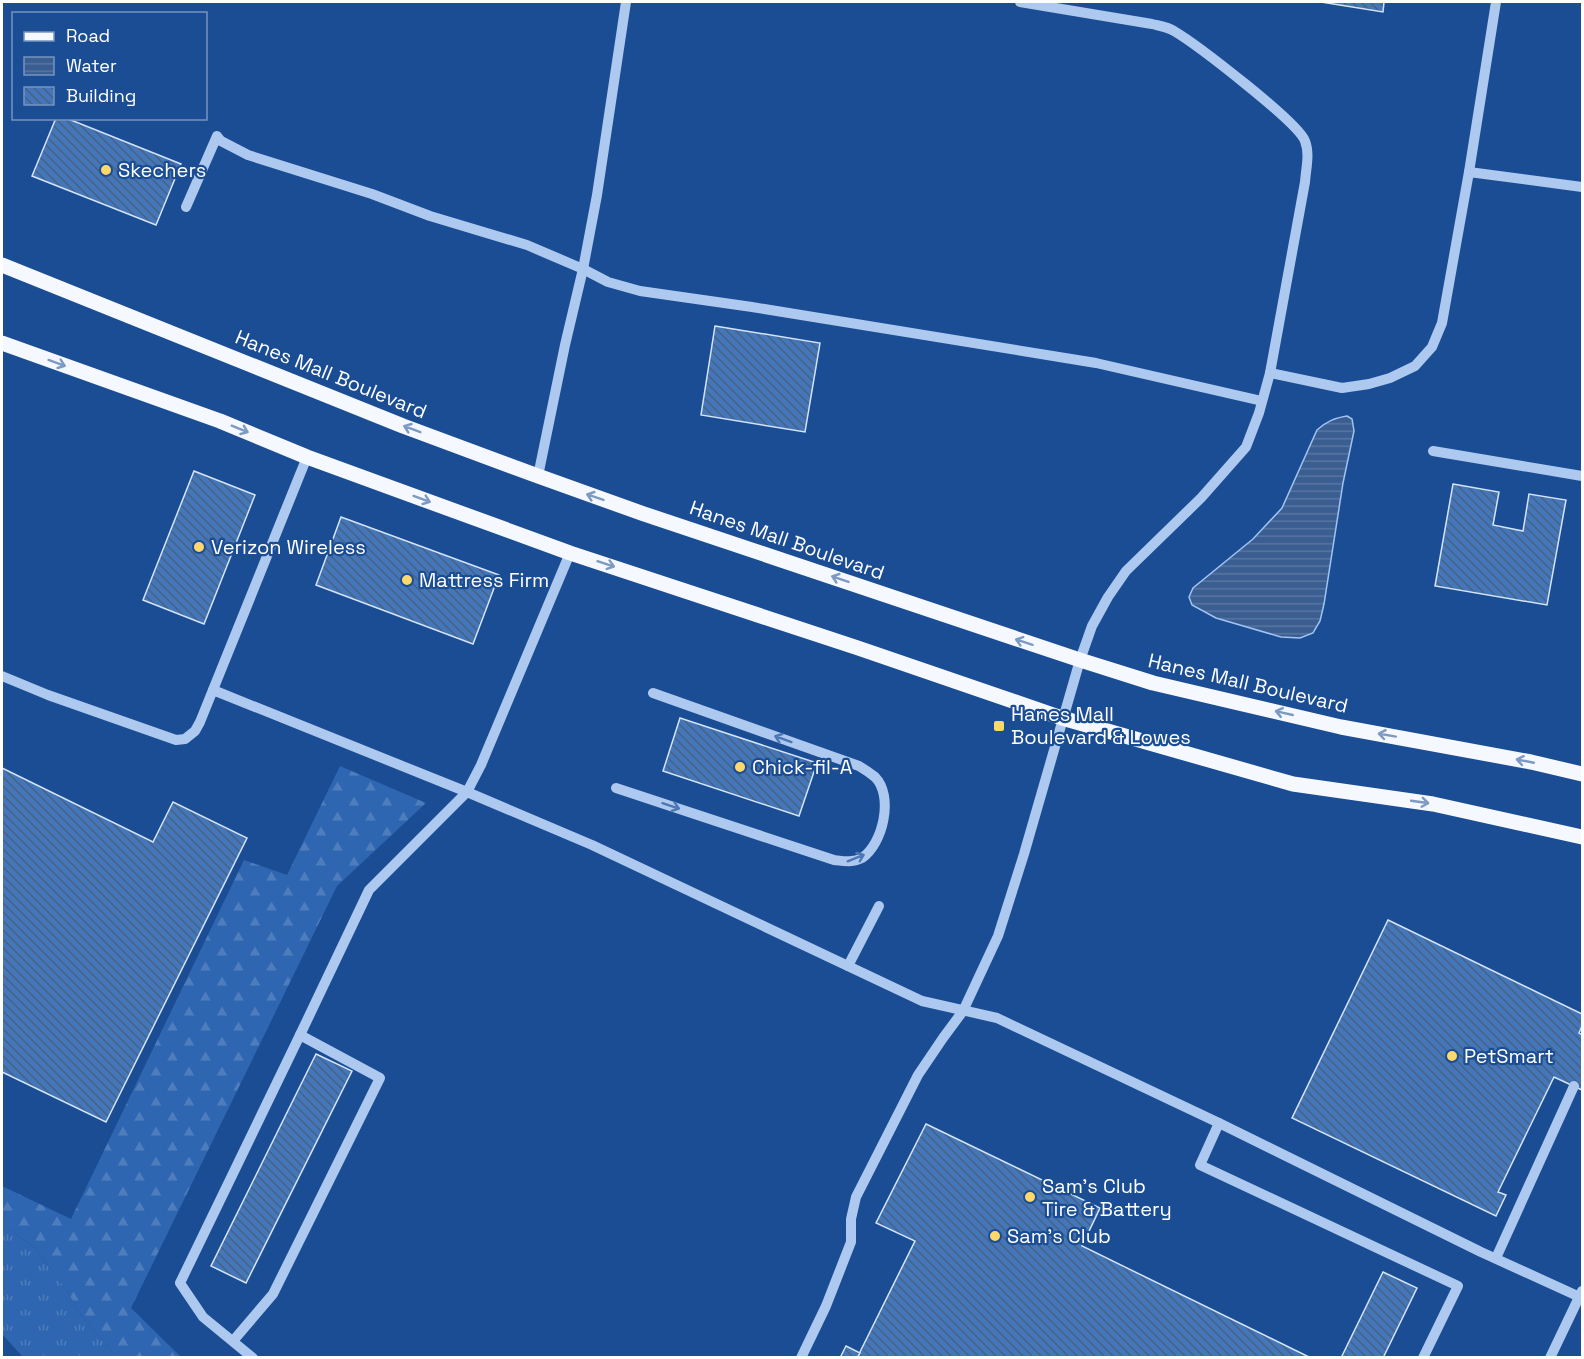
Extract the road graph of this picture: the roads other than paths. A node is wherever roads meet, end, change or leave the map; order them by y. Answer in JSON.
{"nodes":[{"id":1,"x":626,"y":2,"type":"edge"},
{"id":2,"x":1020,"y":2,"type":"edge"},
{"id":3,"x":1496,"y":2,"type":"edge"},
{"id":4,"x":1469,"y":172,"type":"junction"},
{"id":5,"x":1582,"y":187,"type":"edge"},
{"id":6,"x":186,"y":207,"type":"dead end"},
{"id":7,"x":2,"y":266,"type":"edge"},
{"id":8,"x":584,"y":269,"type":"junction"},
{"id":9,"x":2,"y":343,"type":"edge"},
{"id":10,"x":1270,"y":373,"type":"junction"},
{"id":11,"x":1262,"y":401,"type":"junction"},
{"id":12,"x":1432,"y":451,"type":"dead end"},
{"id":13,"x":307,"y":457,"type":"junction"},
{"id":14,"x":538,"y":476,"type":"junction"},
{"id":15,"x":1582,"y":476,"type":"edge"},
{"id":16,"x":570,"y":553,"type":"junction"},
{"id":17,"x":1080,"y":660,"type":"junction"},
{"id":18,"x":2,"y":676,"type":"edge"},
{"id":19,"x":213,"y":690,"type":"junction"},
{"id":20,"x":653,"y":693,"type":"dead end"},
{"id":21,"x":1062,"y":718,"type":"junction"},
{"id":22,"x":1582,"y":774,"type":"edge"},
{"id":23,"x":616,"y":788,"type":"dead end"},
{"id":24,"x":467,"y":792,"type":"junction"},
{"id":25,"x":1582,"y":837,"type":"edge"},
{"id":26,"x":879,"y":906,"type":"dead end"},
{"id":27,"x":848,"y":966,"type":"junction"},
{"id":28,"x":963,"y":1011,"type":"junction"},
{"id":29,"x":300,"y":1035,"type":"junction"},
{"id":30,"x":1574,"y":1086,"type":"dead end"},
{"id":31,"x":1220,"y":1123,"type":"junction"},
{"id":32,"x":1496,"y":1258,"type":"junction"},
{"id":33,"x":1582,"y":1295,"type":"edge"},
{"id":34,"x":233,"y":1341,"type":"junction"},
{"id":35,"x":254,"y":1358,"type":"edge"},
{"id":36,"x":801,"y":1358,"type":"edge"},
{"id":37,"x":1423,"y":1358,"type":"edge"},
{"id":38,"x":1550,"y":1358,"type":"edge"}],
"edges":[{"from":1,"to":8,"type":"street"},
{"from":2,"to":10,"type":"street"},
{"from":3,"to":4,"type":"street"},
{"from":4,"to":5,"type":"street"},
{"from":4,"to":10,"type":"street"},
{"from":6,"to":8,"type":"street"},
{"from":14,"to":7,"type":"main road","name":"Hanes Mall Boulevard","one_way":true},
{"from":8,"to":11,"type":"street"},
{"from":8,"to":14,"type":"street"},
{"from":9,"to":13,"type":"main road","one_way":true},
{"from":10,"to":11,"type":"street"},
{"from":11,"to":17,"type":"street"},
{"from":12,"to":15,"type":"street"},
{"from":13,"to":16,"type":"main road","one_way":true},
{"from":13,"to":19,"type":"street"},
{"from":17,"to":14,"type":"main road","name":"Hanes Mall Boulevard","one_way":true},
{"from":16,"to":21,"type":"main road","one_way":true},
{"from":16,"to":24,"type":"street"},
{"from":17,"to":21,"type":"street"},
{"from":22,"to":17,"type":"main road","name":"Hanes Mall Boulevard","one_way":true},
{"from":18,"to":19,"type":"street"},
{"from":19,"to":24,"type":"street"},
{"from":23,"to":20,"type":"street","one_way":true},
{"from":21,"to":25,"type":"main road","one_way":true},
{"from":21,"to":28,"type":"street"},
{"from":24,"to":27,"type":"street"},
{"from":24,"to":29,"type":"street"},
{"from":26,"to":27,"type":"street"},
{"from":27,"to":28,"type":"street"},
{"from":28,"to":31,"type":"street"},
{"from":28,"to":36,"type":"street"},
{"from":29,"to":34,"type":"street"},
{"from":29,"to":34,"type":"street"},
{"from":30,"to":32,"type":"street"},
{"from":31,"to":32,"type":"street"},
{"from":31,"to":37,"type":"street"},
{"from":32,"to":33,"type":"street"},
{"from":33,"to":38,"type":"street"},
{"from":34,"to":35,"type":"street"}]}
